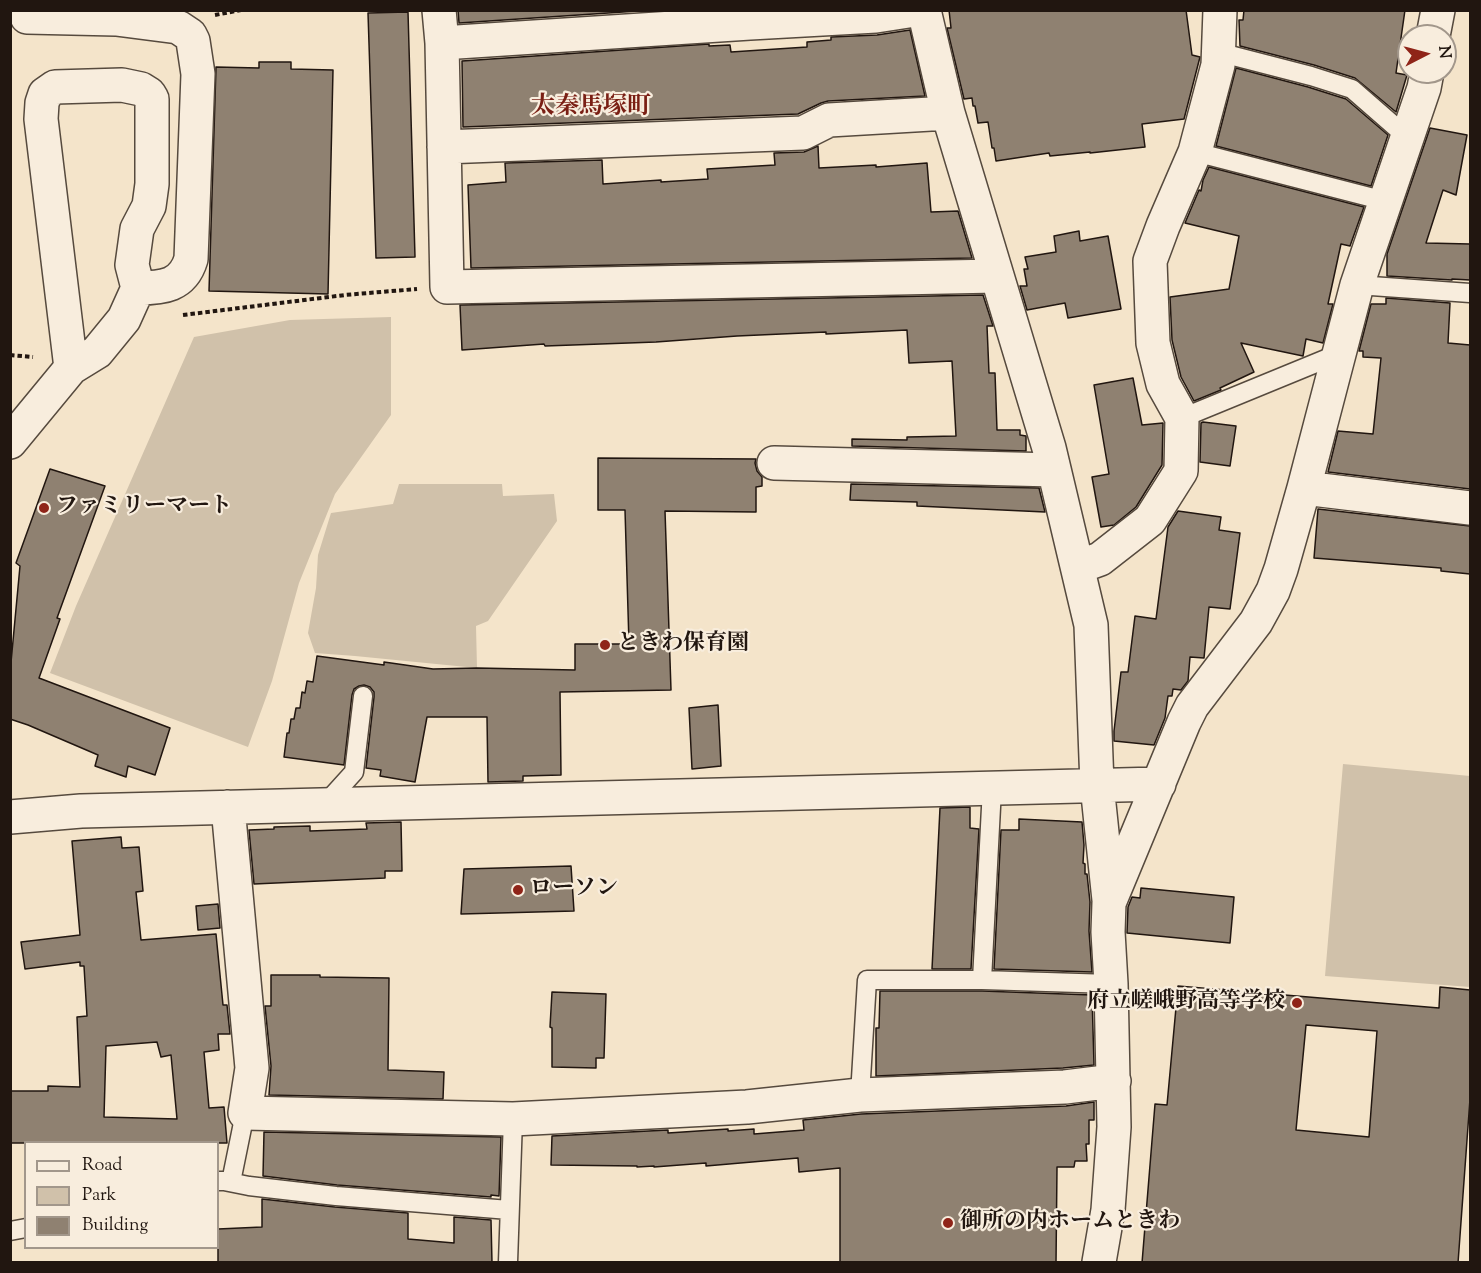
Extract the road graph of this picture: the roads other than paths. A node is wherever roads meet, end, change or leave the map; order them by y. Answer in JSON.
{"nodes":[{"id":1,"x":28,"y":10,"type":"edge"},
{"id":2,"x":439,"y":10,"type":"edge"},
{"id":3,"x":915,"y":10,"type":"edge"},
{"id":4,"x":924,"y":10,"type":"edge"},
{"id":5,"x":1220,"y":10,"type":"edge"},
{"id":6,"x":749,"y":17,"type":"edge"},
{"id":7,"x":442,"y":43,"type":"junction"},
{"id":8,"x":1218,"y":52,"type":"junction"},
{"id":9,"x":1425,"y":84,"type":"edge"},
{"id":10,"x":948,"y":113,"type":"junction"},
{"id":11,"x":1407,"y":137,"type":"junction"},
{"id":12,"x":444,"y":147,"type":"junction"},
{"id":13,"x":1196,"y":152,"type":"junction"},
{"id":14,"x":1385,"y":201,"type":"junction"},
{"id":15,"x":997,"y":276,"type":"junction"},
{"id":16,"x":1357,"y":285,"type":"junction"},
{"id":17,"x":138,"y":288,"type":"junction"},
{"id":18,"x":1470,"y":293,"type":"edge"},
{"id":19,"x":1338,"y":354,"type":"junction"},
{"id":20,"x":71,"y":368,"type":"junction"},
{"id":21,"x":1182,"y":418,"type":"junction"},
{"id":22,"x":10,"y":442,"type":"edge"},
{"id":23,"x":774,"y":462,"type":"dead end"},
{"id":24,"x":1054,"y":470,"type":"junction"},
{"id":25,"x":1304,"y":488,"type":"junction"},
{"id":26,"x":1470,"y":508,"type":"edge"},
{"id":27,"x":1078,"y":567,"type":"junction"},
{"id":28,"x":363,"y":696,"type":"dead end"},
{"id":29,"x":1159,"y":784,"type":"junction"},
{"id":30,"x":1096,"y":786,"type":"junction"},
{"id":31,"x":992,"y":788,"type":"junction"},
{"id":32,"x":325,"y":804,"type":"junction"},
{"id":33,"x":228,"y":807,"type":"junction"},
{"id":34,"x":10,"y":817,"type":"edge"},
{"id":35,"x":1109,"y":903,"type":"junction"},
{"id":36,"x":982,"y":980,"type":"junction"},
{"id":37,"x":1111,"y":984,"type":"junction"},
{"id":38,"x":1114,"y":1081,"type":"junction"},
{"id":39,"x":860,"y":1095,"type":"junction"},
{"id":40,"x":245,"y":1113,"type":"junction"},
{"id":41,"x":513,"y":1119,"type":"junction"},
{"id":42,"x":224,"y":1182,"type":"edge"},
{"id":43,"x":509,"y":1210,"type":"junction"},
{"id":44,"x":508,"y":1263,"type":"edge"},
{"id":45,"x":1099,"y":1263,"type":"edge"}],
"edges":[{"from":1,"to":17,"type":"street"},
{"from":2,"to":7,"type":"street"},
{"from":3,"to":6,"type":"street"},
{"from":4,"to":10,"type":"street"},
{"from":5,"to":8,"type":"street"},
{"from":6,"to":7,"type":"street"},
{"from":7,"to":12,"type":"street"},
{"from":8,"to":11,"type":"lane"},
{"from":8,"to":13,"type":"street"},
{"from":9,"to":11,"type":"street"},
{"from":10,"to":12,"type":"street"},
{"from":10,"to":15,"type":"street"},
{"from":11,"to":14,"type":"street"},
{"from":12,"to":15,"type":"street"},
{"from":13,"to":14,"type":"lane"},
{"from":13,"to":21,"type":"street"},
{"from":14,"to":16,"type":"street"},
{"from":15,"to":24,"type":"street"},
{"from":16,"to":18,"type":"lane"},
{"from":16,"to":19,"type":"street"},
{"from":17,"to":20,"type":"street"},
{"from":17,"to":20,"type":"street"},
{"from":19,"to":21,"type":"lane"},
{"from":19,"to":25,"type":"street"},
{"from":20,"to":22,"type":"street"},
{"from":21,"to":27,"type":"street"},
{"from":23,"to":24,"type":"street"},
{"from":24,"to":27,"type":"street"},
{"from":25,"to":26,"type":"street"},
{"from":25,"to":29,"type":"street"},
{"from":27,"to":30,"type":"street"},
{"from":28,"to":32,"type":"lane"},
{"from":29,"to":30,"type":"street"},
{"from":29,"to":35,"type":"street"},
{"from":30,"to":31,"type":"street"},
{"from":30,"to":35,"type":"street"},
{"from":31,"to":32,"type":"street"},
{"from":31,"to":36,"type":"lane"},
{"from":32,"to":33,"type":"street"},
{"from":33,"to":34,"type":"street"},
{"from":33,"to":40,"type":"street"},
{"from":35,"to":37,"type":"street"},
{"from":36,"to":37,"type":"lane"},
{"from":36,"to":39,"type":"lane"},
{"from":37,"to":38,"type":"street"},
{"from":38,"to":39,"type":"street"},
{"from":38,"to":45,"type":"street"},
{"from":39,"to":41,"type":"street"},
{"from":40,"to":41,"type":"street"},
{"from":40,"to":42,"type":"lane"},
{"from":41,"to":43,"type":"lane"},
{"from":42,"to":43,"type":"lane"},
{"from":43,"to":44,"type":"lane"}]}
